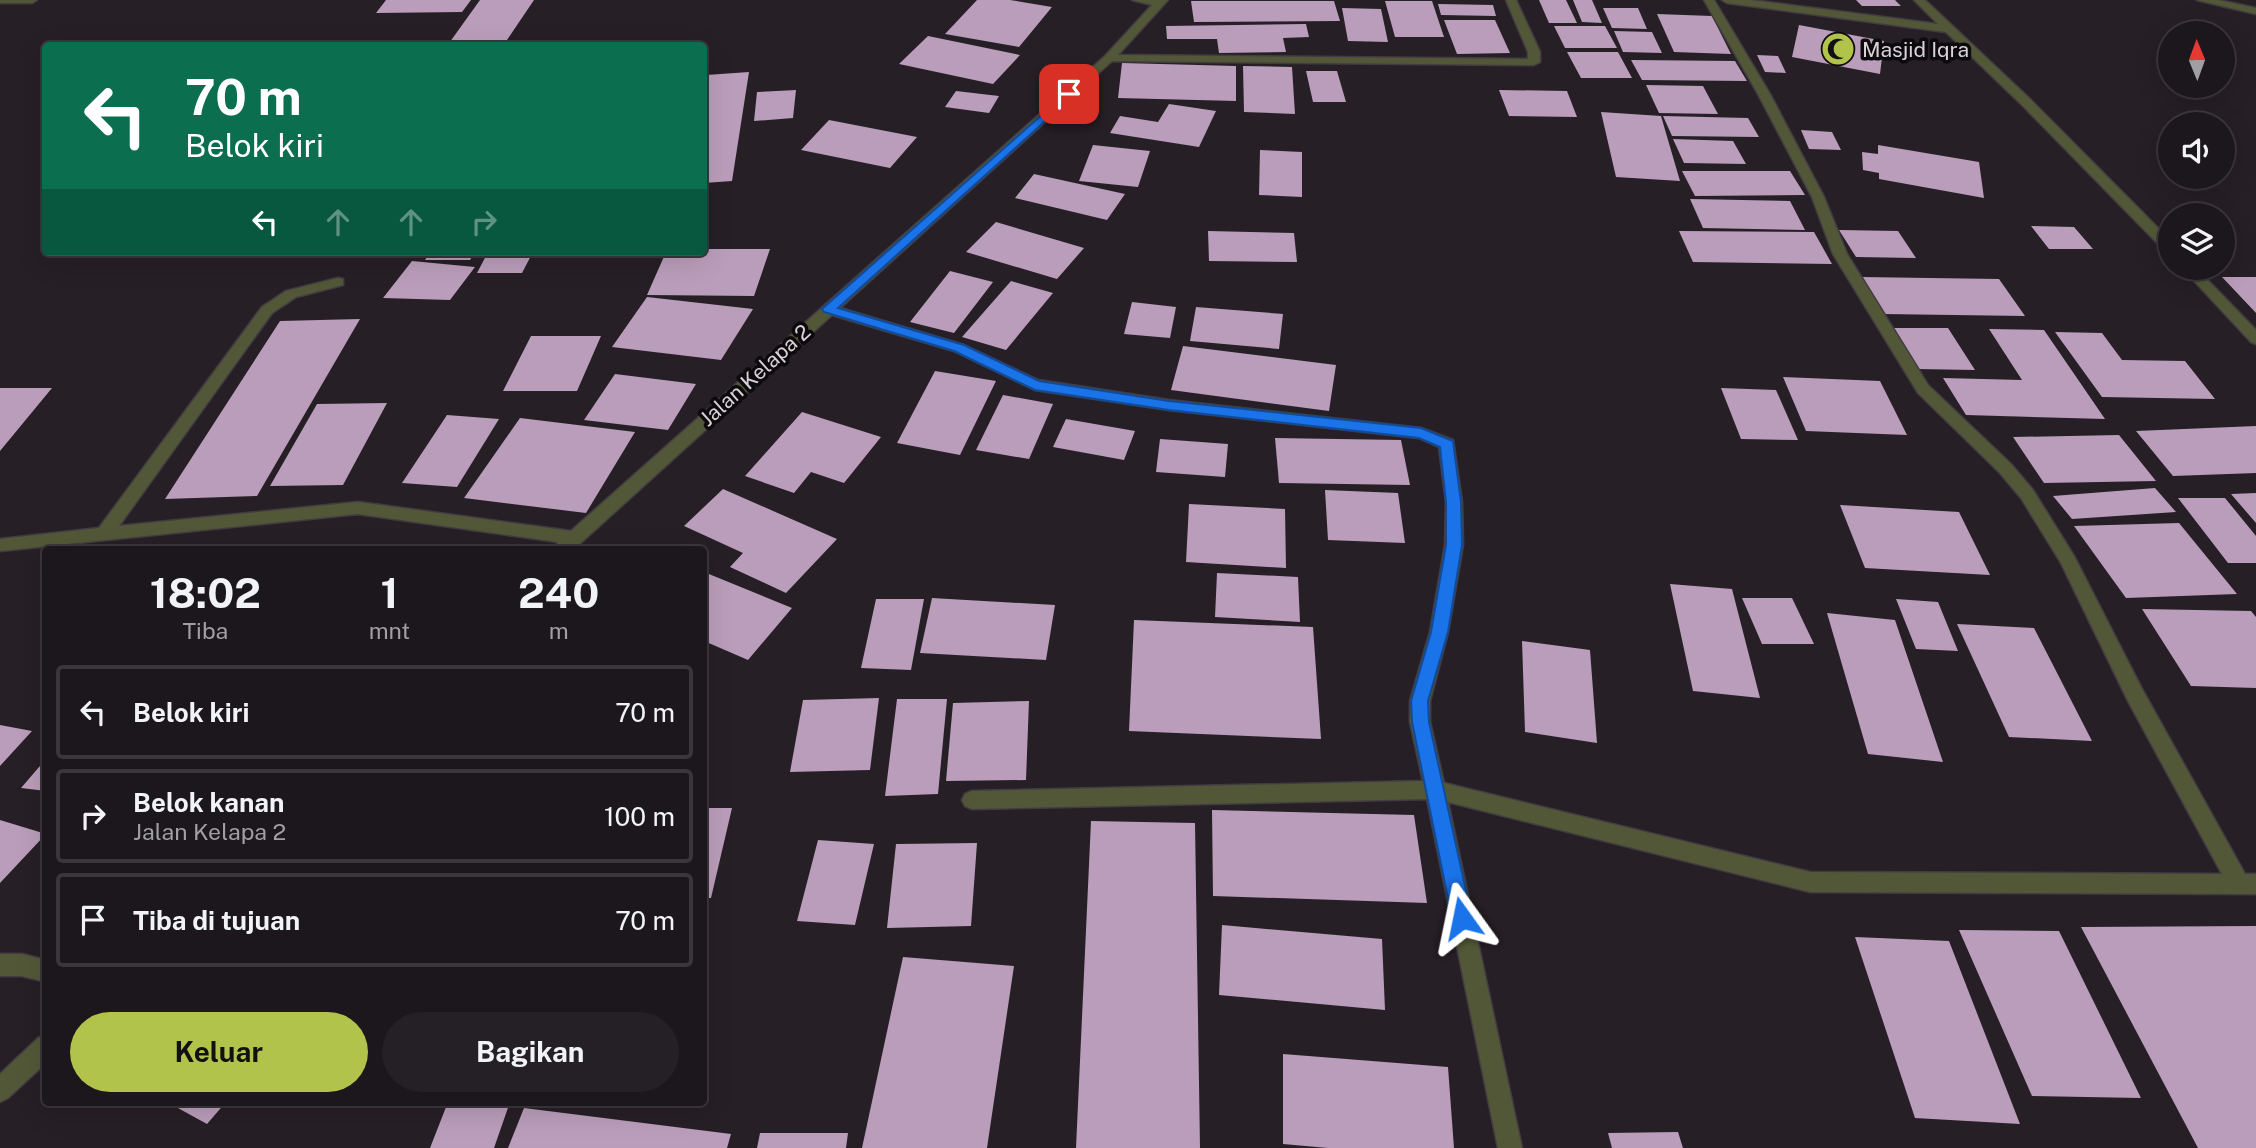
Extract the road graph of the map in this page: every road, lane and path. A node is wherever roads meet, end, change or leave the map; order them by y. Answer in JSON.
{"nodes":[{"id":1,"x":0,"y":0,"type":"edge"},
{"id":2,"x":32,"y":0,"type":"edge"},
{"id":3,"x":1136,"y":0,"type":"edge"},
{"id":4,"x":1511,"y":0,"type":"edge"},
{"id":5,"x":1709,"y":0,"type":"edge"},
{"id":6,"x":1727,"y":0,"type":"edge"},
{"id":7,"x":1919,"y":0,"type":"edge"},
{"id":8,"x":2202,"y":0,"type":"edge"},
{"id":9,"x":1161,"y":2,"type":"edge"},
{"id":10,"x":2256,"y":11,"type":"edge"},
{"id":11,"x":1949,"y":29,"type":"junction"},
{"id":12,"x":1109,"y":58,"type":"junction"},
{"id":13,"x":2158,"y":236,"type":"edge"},
{"id":14,"x":2200,"y":280,"type":"edge"},
{"id":15,"x":338,"y":282,"type":"dead end"},
{"id":16,"x":828,"y":309,"type":"junction"},
{"id":17,"x":2256,"y":339,"type":"edge"},
{"id":18,"x":103,"y":536,"type":"junction"},
{"id":19,"x":567,"y":544,"type":"edge"},
{"id":20,"x":0,"y":545,"type":"edge"},
{"id":21,"x":1435,"y":790,"type":"junction"},
{"id":22,"x":972,"y":800,"type":"dead end"},
{"id":23,"x":2247,"y":884,"type":"edge"},
{"id":24,"x":0,"y":965,"type":"edge"},
{"id":25,"x":42,"y":970,"type":"edge"},
{"id":26,"x":42,"y":1050,"type":"edge"},
{"id":27,"x":0,"y":1090,"type":"edge"},
{"id":28,"x":1510,"y":1148,"type":"edge"}],
"edges":[{"from":1,"to":2,"type":"street"},
{"from":3,"to":9,"type":"street"},
{"from":4,"to":12,"type":"street"},
{"from":5,"to":23,"type":"street"},
{"from":6,"to":11,"type":"street"},
{"from":7,"to":11,"type":"street"},
{"from":8,"to":10,"type":"street"},
{"from":9,"to":12,"type":"street","name":"Jalan Kelapa 2"},
{"from":11,"to":13,"type":"street"},
{"from":12,"to":16,"type":"street","name":"Jalan Kelapa 2"},
{"from":14,"to":17,"type":"street"},
{"from":15,"to":18,"type":"street"},
{"from":16,"to":19,"type":"street","name":"Jalan Kelapa 2"},
{"from":16,"to":21,"type":"street"},
{"from":18,"to":19,"type":"street"},
{"from":18,"to":20,"type":"street"},
{"from":21,"to":22,"type":"street"},
{"from":21,"to":23,"type":"street"},
{"from":21,"to":28,"type":"street"},
{"from":24,"to":25,"type":"street"},
{"from":26,"to":27,"type":"street"}]}
